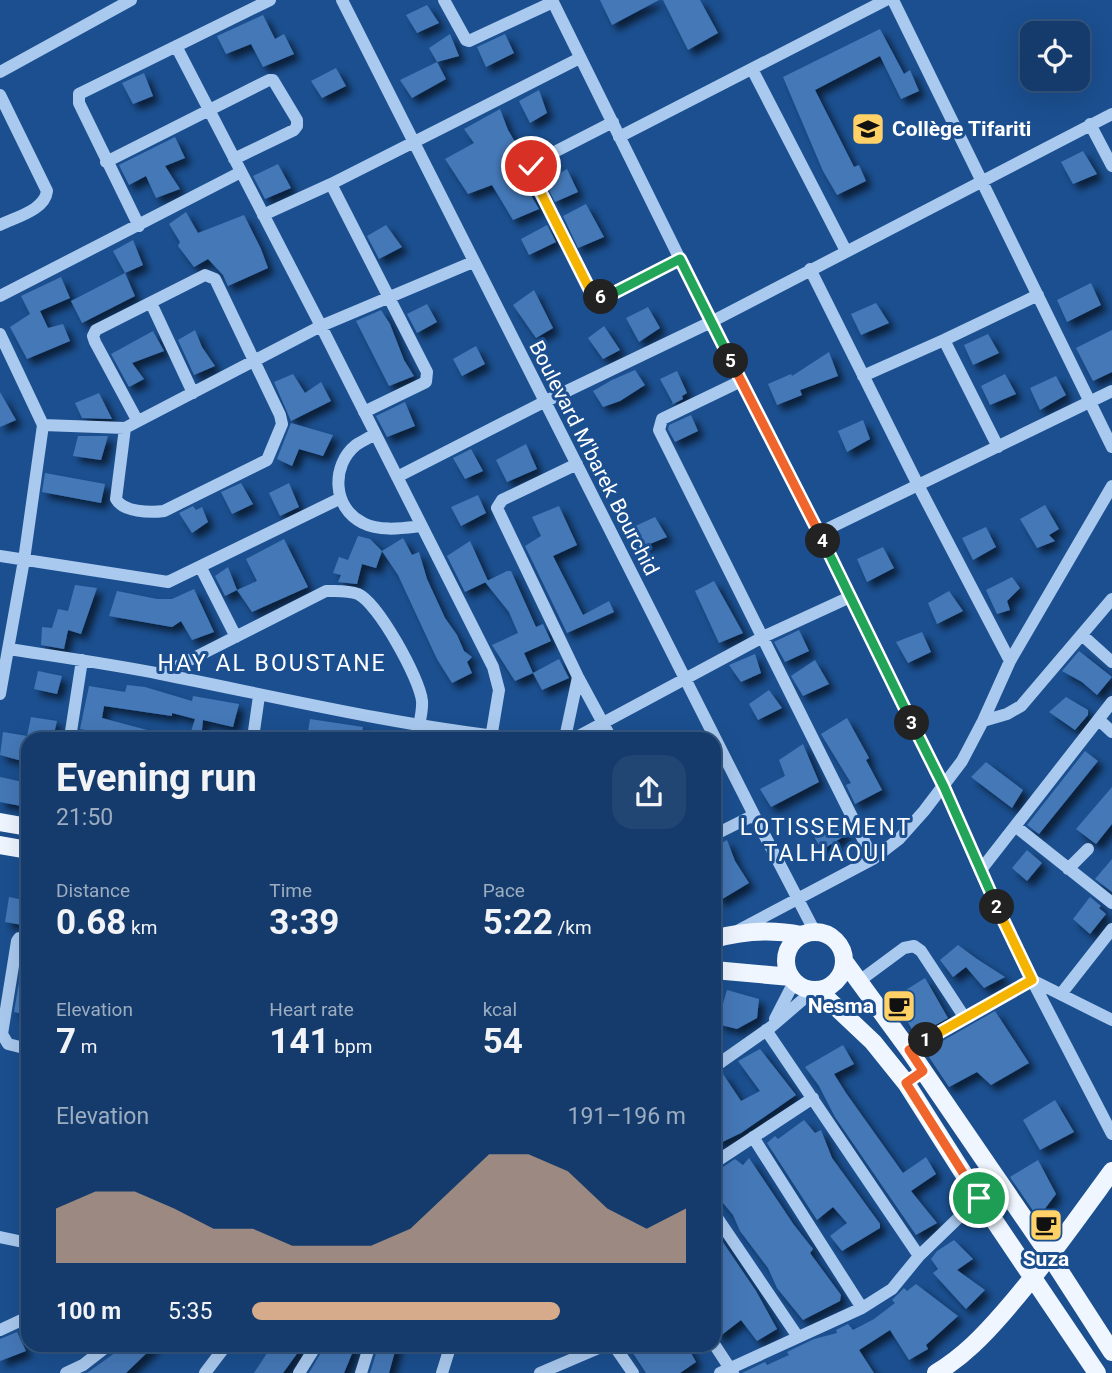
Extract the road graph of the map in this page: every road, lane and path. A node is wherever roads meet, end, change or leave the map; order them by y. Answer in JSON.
{"nodes":[{"id":1,"x":131,"y":0,"type":"edge"},
{"id":2,"x":270,"y":0,"type":"edge"},
{"id":3,"x":342,"y":0,"type":"edge"},
{"id":4,"x":444,"y":0,"type":"edge"},
{"id":5,"x":886,"y":0,"type":"edge"},
{"id":6,"x":893,"y":0,"type":"edge"},
{"id":7,"x":553,"y":1,"type":"edge"},
{"id":8,"x":860,"y":6,"type":"edge"},
{"id":9,"x":176,"y":46,"type":"junction"},
{"id":10,"x":580,"y":58,"type":"junction"},
{"id":11,"x":752,"y":69,"type":"junction"},
{"id":12,"x":0,"y":72,"type":"edge"},
{"id":13,"x":0,"y":95,"type":"edge"},
{"id":14,"x":210,"y":111,"type":"junction"},
{"id":15,"x":1112,"y":114,"type":"edge"},
{"id":16,"x":613,"y":122,"type":"junction"},
{"id":17,"x":1090,"y":124,"type":"junction"},
{"id":18,"x":619,"y":137,"type":"junction"},
{"id":19,"x":413,"y":143,"type":"junction"},
{"id":20,"x":234,"y":159,"type":"junction"},
{"id":21,"x":106,"y":162,"type":"junction"},
{"id":22,"x":1112,"y":166,"type":"edge"},
{"id":23,"x":241,"y":172,"type":"junction"},
{"id":24,"x":982,"y":180,"type":"junction"},
{"id":25,"x":331,"y":184,"type":"junction"},
{"id":26,"x":263,"y":215,"type":"junction"},
{"id":27,"x":0,"y":225,"type":"edge"},
{"id":28,"x":139,"y":226,"type":"junction"},
{"id":29,"x":846,"y":251,"type":"junction"},
{"id":30,"x":680,"y":259,"type":"junction"},
{"id":31,"x":473,"y":262,"type":"junction"},
{"id":32,"x":810,"y":269,"type":"junction"},
{"id":33,"x":1038,"y":295,"type":"junction"},
{"id":34,"x":0,"y":296,"type":"edge"},
{"id":35,"x":388,"y":297,"type":"junction"},
{"id":36,"x":151,"y":303,"type":"junction"},
{"id":37,"x":711,"y":322,"type":"junction"},
{"id":38,"x":321,"y":326,"type":"junction"},
{"id":39,"x":0,"y":334,"type":"edge"},
{"id":40,"x":944,"y":340,"type":"junction"},
{"id":41,"x":254,"y":361,"type":"junction"},
{"id":42,"x":863,"y":376,"type":"junction"},
{"id":43,"x":741,"y":380,"type":"junction"},
{"id":44,"x":1112,"y":391,"type":"edge"},
{"id":45,"x":193,"y":393,"type":"junction"},
{"id":46,"x":544,"y":402,"type":"junction"},
{"id":47,"x":1089,"y":402,"type":"junction"},
{"id":48,"x":364,"y":412,"type":"junction"},
{"id":49,"x":137,"y":420,"type":"junction"},
{"id":50,"x":43,"y":425,"type":"junction"},
{"id":51,"x":125,"y":428,"type":"junction"},
{"id":52,"x":375,"y":434,"type":"junction"},
{"id":53,"x":999,"y":447,"type":"junction"},
{"id":54,"x":1112,"y":447,"type":"edge"},
{"id":55,"x":577,"y":464,"type":"junction"},
{"id":56,"x":397,"y":477,"type":"junction"},
{"id":57,"x":918,"y":485,"type":"junction"},
{"id":58,"x":1112,"y":486,"type":"edge"},
{"id":59,"x":339,"y":499,"type":"junction"},
{"id":60,"x":422,"y":526,"type":"junction"},
{"id":61,"x":819,"y":533,"type":"junction"},
{"id":62,"x":0,"y":556,"type":"edge"},
{"id":63,"x":24,"y":560,"type":"junction"},
{"id":64,"x":201,"y":568,"type":"junction"},
{"id":65,"x":850,"y":597,"type":"junction"},
{"id":66,"x":1112,"y":599,"type":"edge"},
{"id":67,"x":1082,"y":635,"type":"junction"},
{"id":68,"x":236,"y":637,"type":"junction"},
{"id":69,"x":763,"y":637,"type":"junction"},
{"id":70,"x":9,"y":649,"type":"junction"},
{"id":71,"x":82,"y":660,"type":"junction"},
{"id":72,"x":1010,"y":661,"type":"junction"},
{"id":73,"x":1112,"y":662,"type":"edge"},
{"id":74,"x":162,"y":674,"type":"junction"},
{"id":75,"x":578,"y":677,"type":"junction"},
{"id":76,"x":685,"y":680,"type":"junction"},
{"id":77,"x":0,"y":694,"type":"edge"},
{"id":78,"x":259,"y":696,"type":"junction"},
{"id":79,"x":1112,"y":702,"type":"edge"},
{"id":80,"x":1099,"y":720,"type":"junction"},
{"id":81,"x":984,"y":721,"type":"junction"},
{"id":82,"x":603,"y":723,"type":"junction"},
{"id":83,"x":419,"y":724,"type":"junction"},
{"id":84,"x":71,"y":732,"type":"edge"},
{"id":85,"x":254,"y":732,"type":"edge"},
{"id":86,"x":418,"y":732,"type":"edge"},
{"id":87,"x":463,"y":732,"type":"edge"},
{"id":88,"x":492,"y":732,"type":"edge"},
{"id":89,"x":566,"y":732,"type":"edge"},
{"id":90,"x":586,"y":732,"type":"edge"},
{"id":91,"x":608,"y":732,"type":"edge"},
{"id":92,"x":712,"y":732,"type":"edge"},
{"id":93,"x":1112,"y":732,"type":"edge"},
{"id":94,"x":721,"y":750,"type":"edge"},
{"id":95,"x":944,"y":787,"type":"junction"},
{"id":96,"x":754,"y":815,"type":"junction"},
{"id":97,"x":0,"y":822,"type":"edge"},
{"id":98,"x":21,"y":826,"type":"edge"},
{"id":99,"x":1015,"y":827,"type":"junction"},
{"id":100,"x":721,"y":832,"type":"edge"},
{"id":101,"x":0,"y":845,"type":"edge"},
{"id":102,"x":21,"y":849,"type":"edge"},
{"id":103,"x":1088,"y":849,"type":"dead end"},
{"id":104,"x":873,"y":859,"type":"junction"},
{"id":105,"x":1068,"y":869,"type":"junction"},
{"id":106,"x":980,"y":871,"type":"junction"},
{"id":107,"x":798,"y":898,"type":"junction"},
{"id":108,"x":1112,"y":903,"type":"edge"},
{"id":109,"x":1112,"y":929,"type":"edge"},
{"id":110,"x":808,"y":933,"type":"junction"},
{"id":111,"x":723,"y":937,"type":"edge"},
{"id":112,"x":21,"y":938,"type":"edge"},
{"id":113,"x":844,"y":961,"type":"junction"},
{"id":114,"x":721,"y":971,"type":"edge"},
{"id":115,"x":792,"y":980,"type":"junction"},
{"id":116,"x":1032,"y":980,"type":"junction"},
{"id":117,"x":858,"y":982,"type":"junction"},
{"id":118,"x":816,"y":990,"type":"junction"},
{"id":119,"x":1061,"y":994,"type":"junction"},
{"id":120,"x":4,"y":998,"type":"edge"},
{"id":121,"x":965,"y":1018,"type":"junction"},
{"id":122,"x":1112,"y":1020,"type":"edge"},
{"id":123,"x":769,"y":1028,"type":"junction"},
{"id":124,"x":21,"y":1048,"type":"edge"},
{"id":125,"x":909,"y":1050,"type":"junction"},
{"id":126,"x":721,"y":1062,"type":"edge"},
{"id":127,"x":923,"y":1071,"type":"junction"},
{"id":128,"x":906,"y":1083,"type":"junction"},
{"id":129,"x":813,"y":1098,"type":"junction"},
{"id":130,"x":1112,"y":1134,"type":"edge"},
{"id":131,"x":753,"y":1137,"type":"junction"},
{"id":132,"x":721,"y":1158,"type":"edge"},
{"id":133,"x":1112,"y":1171,"type":"edge"},
{"id":134,"x":1000,"y":1184,"type":"junction"},
{"id":135,"x":979,"y":1198,"type":"junction"},
{"id":136,"x":721,"y":1223,"type":"edge"},
{"id":137,"x":0,"y":1237,"type":"edge"},
{"id":138,"x":21,"y":1242,"type":"edge"},
{"id":139,"x":919,"y":1256,"type":"junction"},
{"id":140,"x":1050,"y":1256,"type":"junction"},
{"id":141,"x":1034,"y":1278,"type":"junction"},
{"id":142,"x":862,"y":1308,"type":"junction"},
{"id":143,"x":21,"y":1320,"type":"edge"},
{"id":144,"x":0,"y":1330,"type":"edge"},
{"id":145,"x":798,"y":1337,"type":"junction"},
{"id":146,"x":100,"y":1352,"type":"edge"},
{"id":147,"x":222,"y":1352,"type":"edge"},
{"id":148,"x":312,"y":1352,"type":"edge"},
{"id":149,"x":368,"y":1352,"type":"edge"},
{"id":150,"x":449,"y":1352,"type":"edge"},
{"id":151,"x":589,"y":1352,"type":"edge"},
{"id":152,"x":619,"y":1352,"type":"edge"},
{"id":153,"x":718,"y":1352,"type":"edge"},
{"id":154,"x":1112,"y":1352,"type":"edge"},
{"id":155,"x":728,"y":1371,"type":"edge"},
{"id":156,"x":208,"y":1372,"type":"edge"},
{"id":157,"x":66,"y":1373,"type":"edge"},
{"id":158,"x":299,"y":1373,"type":"edge"},
{"id":159,"x":361,"y":1373,"type":"edge"},
{"id":160,"x":442,"y":1373,"type":"edge"},
{"id":161,"x":540,"y":1373,"type":"edge"},
{"id":162,"x":633,"y":1373,"type":"edge"},
{"id":163,"x":936,"y":1373,"type":"edge"},
{"id":164,"x":1097,"y":1373,"type":"edge"}],
"edges":[{"from":1,"to":12,"type":"street"},
{"from":2,"to":9,"type":"street"},
{"from":3,"to":19,"type":"street","name":"Boulevard M'barek Bourchid"},
{"from":4,"to":7,"type":"street"},
{"from":5,"to":8,"type":"street"},
{"from":6,"to":24,"type":"street"},
{"from":7,"to":10,"type":"street"},
{"from":8,"to":11,"type":"street"},
{"from":9,"to":14,"type":"street"},
{"from":9,"to":21,"type":"street"},
{"from":10,"to":16,"type":"street"},
{"from":10,"to":19,"type":"street"},
{"from":11,"to":18,"type":"street"},
{"from":11,"to":29,"type":"street"},
{"from":13,"to":27,"type":"street"},
{"from":14,"to":20,"type":"street"},
{"from":14,"to":20,"type":"street"},
{"from":14,"to":21,"type":"street"},
{"from":15,"to":17,"type":"street"},
{"from":16,"to":18,"type":"street"},
{"from":16,"to":30,"type":"street"},
{"from":17,"to":22,"type":"street"},
{"from":17,"to":24,"type":"street"},
{"from":18,"to":30,"type":"street"},
{"from":19,"to":25,"type":"street"},
{"from":19,"to":31,"type":"street","name":"Boulevard M'barek Bourchid"},
{"from":20,"to":23,"type":"street"},
{"from":21,"to":28,"type":"street"},
{"from":23,"to":26,"type":"street"},
{"from":23,"to":28,"type":"street"},
{"from":24,"to":29,"type":"street"},
{"from":24,"to":33,"type":"street"},
{"from":25,"to":26,"type":"street"},
{"from":25,"to":35,"type":"street"},
{"from":26,"to":38,"type":"street"},
{"from":28,"to":34,"type":"street"},
{"from":29,"to":32,"type":"street"},
{"from":30,"to":37,"type":"street"},
{"from":31,"to":35,"type":"street"},
{"from":31,"to":46,"type":"street","name":"Boulevard M'barek Bourchid"},
{"from":32,"to":37,"type":"street"},
{"from":32,"to":42,"type":"street"},
{"from":33,"to":40,"type":"street"},
{"from":33,"to":47,"type":"street"},
{"from":35,"to":38,"type":"street"},
{"from":35,"to":48,"type":"street"},
{"from":36,"to":41,"type":"street"},
{"from":36,"to":45,"type":"street"},
{"from":36,"to":49,"type":"street"},
{"from":37,"to":43,"type":"street"},
{"from":37,"to":46,"type":"street"},
{"from":38,"to":41,"type":"street"},
{"from":38,"to":48,"type":"street"},
{"from":39,"to":50,"type":"street"},
{"from":40,"to":42,"type":"street"},
{"from":40,"to":53,"type":"street"},
{"from":41,"to":45,"type":"street"},
{"from":41,"to":51,"type":"street"},
{"from":42,"to":57,"type":"street"},
{"from":43,"to":61,"type":"street"},
{"from":43,"to":69,"type":"street"},
{"from":44,"to":47,"type":"street"},
{"from":45,"to":49,"type":"street"},
{"from":46,"to":55,"type":"street","name":"Boulevard M'barek Bourchid"},
{"from":46,"to":56,"type":"street"},
{"from":47,"to":53,"type":"street"},
{"from":47,"to":54,"type":"street"},
{"from":48,"to":52,"type":"street"},
{"from":49,"to":51,"type":"street"},
{"from":50,"to":51,"type":"street"},
{"from":50,"to":63,"type":"street"},
{"from":52,"to":56,"type":"street"},
{"from":52,"to":59,"type":"street"},
{"from":53,"to":57,"type":"street"},
{"from":55,"to":75,"type":"street"},
{"from":55,"to":76,"type":"street","name":"Boulevard M'barek Bourchid"},
{"from":56,"to":60,"type":"street"},
{"from":57,"to":61,"type":"street"},
{"from":57,"to":72,"type":"street"},
{"from":58,"to":72,"type":"street"},
{"from":59,"to":60,"type":"street"},
{"from":59,"to":64,"type":"street"},
{"from":60,"to":88,"type":"street"},
{"from":61,"to":65,"type":"street"},
{"from":62,"to":63,"type":"street"},
{"from":63,"to":64,"type":"street"},
{"from":63,"to":70,"type":"street"},
{"from":64,"to":68,"type":"street"},
{"from":65,"to":69,"type":"street"},
{"from":65,"to":95,"type":"street"},
{"from":66,"to":67,"type":"street"},
{"from":67,"to":73,"type":"street"},
{"from":67,"to":81,"type":"street"},
{"from":68,"to":74,"type":"street"},
{"from":68,"to":83,"type":"street"},
{"from":69,"to":76,"type":"street"},
{"from":69,"to":104,"type":"street"},
{"from":70,"to":71,"type":"street"},
{"from":70,"to":77,"type":"street"},
{"from":71,"to":74,"type":"street"},
{"from":71,"to":84,"type":"street"},
{"from":72,"to":81,"type":"street"},
{"from":74,"to":78,"type":"street"},
{"from":75,"to":82,"type":"street"},
{"from":75,"to":89,"type":"street"},
{"from":76,"to":82,"type":"street"},
{"from":76,"to":92,"type":"street","name":"Boulevard M'barek Bourchid"},
{"from":78,"to":83,"type":"street"},
{"from":78,"to":85,"type":"street"},
{"from":79,"to":80,"type":"street"},
{"from":80,"to":93,"type":"street"},
{"from":80,"to":99,"type":"street"},
{"from":81,"to":95,"type":"street"},
{"from":82,"to":90,"type":"street"},
{"from":82,"to":91,"type":"street"},
{"from":83,"to":86,"type":"street"},
{"from":83,"to":87,"type":"street"},
{"from":94,"to":96,"type":"street","name":"Boulevard M'barek Bourchid"},
{"from":95,"to":104,"type":"street"},
{"from":95,"to":106,"type":"street"},
{"from":96,"to":100,"type":"street"},
{"from":96,"to":107,"type":"street","name":"Boulevard M'barek Bourchid"},
{"from":97,"to":98,"type":"main road"},
{"from":99,"to":105,"type":"street"},
{"from":99,"to":106,"type":"street"},
{"from":101,"to":102,"type":"main road"},
{"from":103,"to":105,"type":"street"},
{"from":104,"to":107,"type":"street"},
{"from":105,"to":108,"type":"street"},
{"from":106,"to":116,"type":"street"},
{"from":107,"to":110,"type":"street","name":"Boulevard M'barek Bourchid"},
{"from":107,"to":111,"type":"street"},
{"from":109,"to":119,"type":"street"},
{"from":110,"to":111,"type":"main road"},
{"from":110,"to":113,"type":"main road"},
{"from":110,"to":115,"type":"main road"},
{"from":112,"to":120,"type":"street"},
{"from":113,"to":117,"type":"main road"},
{"from":113,"to":118,"type":"main road"},
{"from":114,"to":115,"type":"main road"},
{"from":115,"to":118,"type":"main road"},
{"from":115,"to":123,"type":"street"},
{"from":116,"to":119,"type":"street"},
{"from":116,"to":121,"type":"street"},
{"from":116,"to":130,"type":"street"},
{"from":117,"to":121,"type":"street"},
{"from":117,"to":125,"type":"main road"},
{"from":118,"to":123,"type":"street"},
{"from":118,"to":128,"type":"main road"},
{"from":119,"to":122,"type":"street"},
{"from":120,"to":124,"type":"street"},
{"from":121,"to":125,"type":"street"},
{"from":123,"to":126,"type":"street"},
{"from":123,"to":129,"type":"street"},
{"from":125,"to":127,"type":"main road"},
{"from":127,"to":128,"type":"main road"},
{"from":127,"to":134,"type":"main road"},
{"from":128,"to":135,"type":"main road"},
{"from":129,"to":131,"type":"street"},
{"from":129,"to":139,"type":"street"},
{"from":131,"to":132,"type":"street"},
{"from":131,"to":142,"type":"street"},
{"from":133,"to":140,"type":"main road"},
{"from":134,"to":135,"type":"street"},
{"from":134,"to":140,"type":"main road"},
{"from":135,"to":139,"type":"street"},
{"from":135,"to":141,"type":"main road"},
{"from":136,"to":145,"type":"street"},
{"from":137,"to":138,"type":"street"},
{"from":139,"to":142,"type":"street"},
{"from":140,"to":141,"type":"main road"},
{"from":140,"to":154,"type":"main road"},
{"from":141,"to":163,"type":"main road"},
{"from":141,"to":164,"type":"main road"},
{"from":142,"to":145,"type":"street"},
{"from":143,"to":144,"type":"street"},
{"from":145,"to":155,"type":"street"},
{"from":146,"to":157,"type":"street"},
{"from":147,"to":156,"type":"street"},
{"from":148,"to":158,"type":"street"},
{"from":149,"to":159,"type":"street"},
{"from":150,"to":160,"type":"street"},
{"from":151,"to":161,"type":"street"},
{"from":152,"to":162,"type":"street"},
{"from":153,"to":155,"type":"street"}]}
